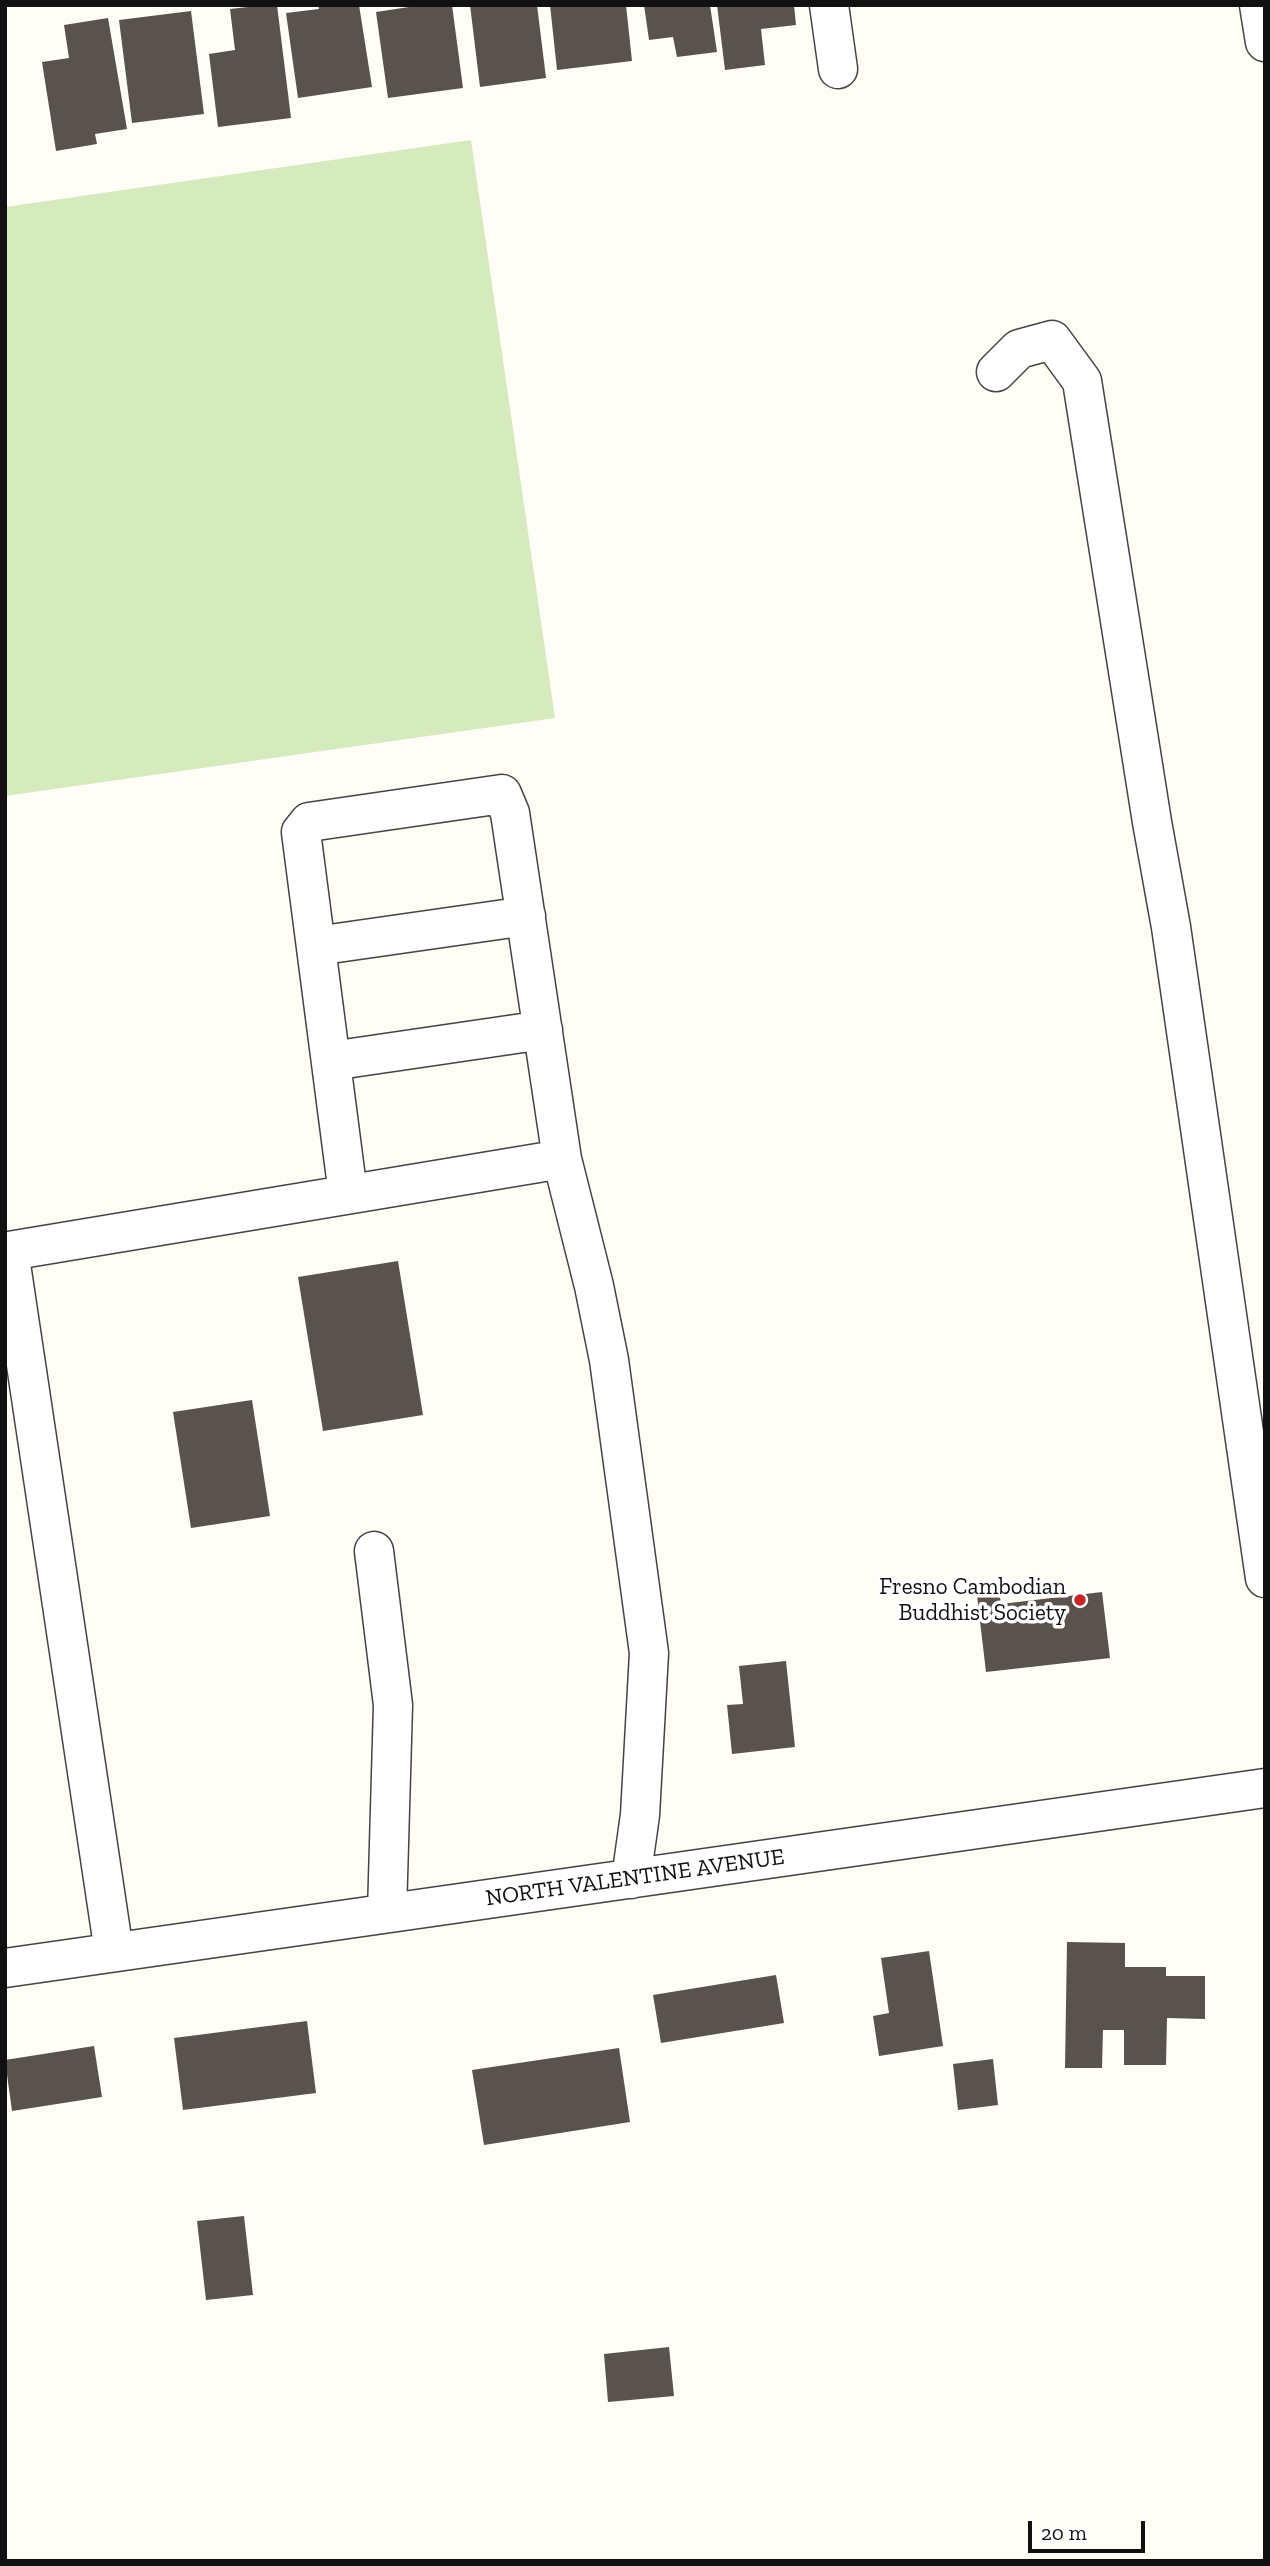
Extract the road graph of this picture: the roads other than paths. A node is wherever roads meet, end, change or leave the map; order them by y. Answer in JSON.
{"nodes":[{"id":1,"x":829,"y":5,"type":"edge"},
{"id":2,"x":1259,"y":5,"type":"edge"},
{"id":3,"x":1265,"y":42,"type":"edge"},
{"id":4,"x":838,"y":69,"type":"dead end"},
{"id":5,"x":996,"y":372,"type":"dead end"},
{"id":6,"x":526,"y":916,"type":"junction"},
{"id":7,"x":316,"y":946,"type":"junction"},
{"id":8,"x":543,"y":1030,"type":"junction"},
{"id":9,"x":331,"y":1062,"type":"junction"},
{"id":10,"x":562,"y":1159,"type":"junction"},
{"id":11,"x":348,"y":1195,"type":"junction"},
{"id":12,"x":374,"y":1551,"type":"dead end"},
{"id":13,"x":1265,"y":1578,"type":"edge"},
{"id":14,"x":1265,"y":1788,"type":"edge"},
{"id":15,"x":631,"y":1879,"type":"junction"},
{"id":16,"x":387,"y":1913,"type":"junction"},
{"id":17,"x":114,"y":1952,"type":"junction"},
{"id":18,"x":5,"y":1968,"type":"edge"}],
"edges":[{"from":1,"to":4,"type":"street"},
{"from":2,"to":3,"type":"street"},
{"from":5,"to":13,"type":"street"},
{"from":6,"to":7,"type":"street"},
{"from":6,"to":7,"type":"street"},
{"from":6,"to":8,"type":"street"},
{"from":7,"to":9,"type":"street"},
{"from":8,"to":9,"type":"street"},
{"from":8,"to":10,"type":"street"},
{"from":9,"to":11,"type":"street"},
{"from":10,"to":11,"type":"street"},
{"from":10,"to":15,"type":"street"},
{"from":11,"to":17,"type":"street"},
{"from":12,"to":16,"type":"street"},
{"from":14,"to":15,"type":"street","name":"NORTH VALENTINE AVENUE"},
{"from":15,"to":16,"type":"street","name":"NORTH VALENTINE AVENUE"},
{"from":16,"to":17,"type":"street","name":"NORTH VALENTINE AVENUE"},
{"from":17,"to":18,"type":"street","name":"NORTH VALENTINE AVENUE"}]}
